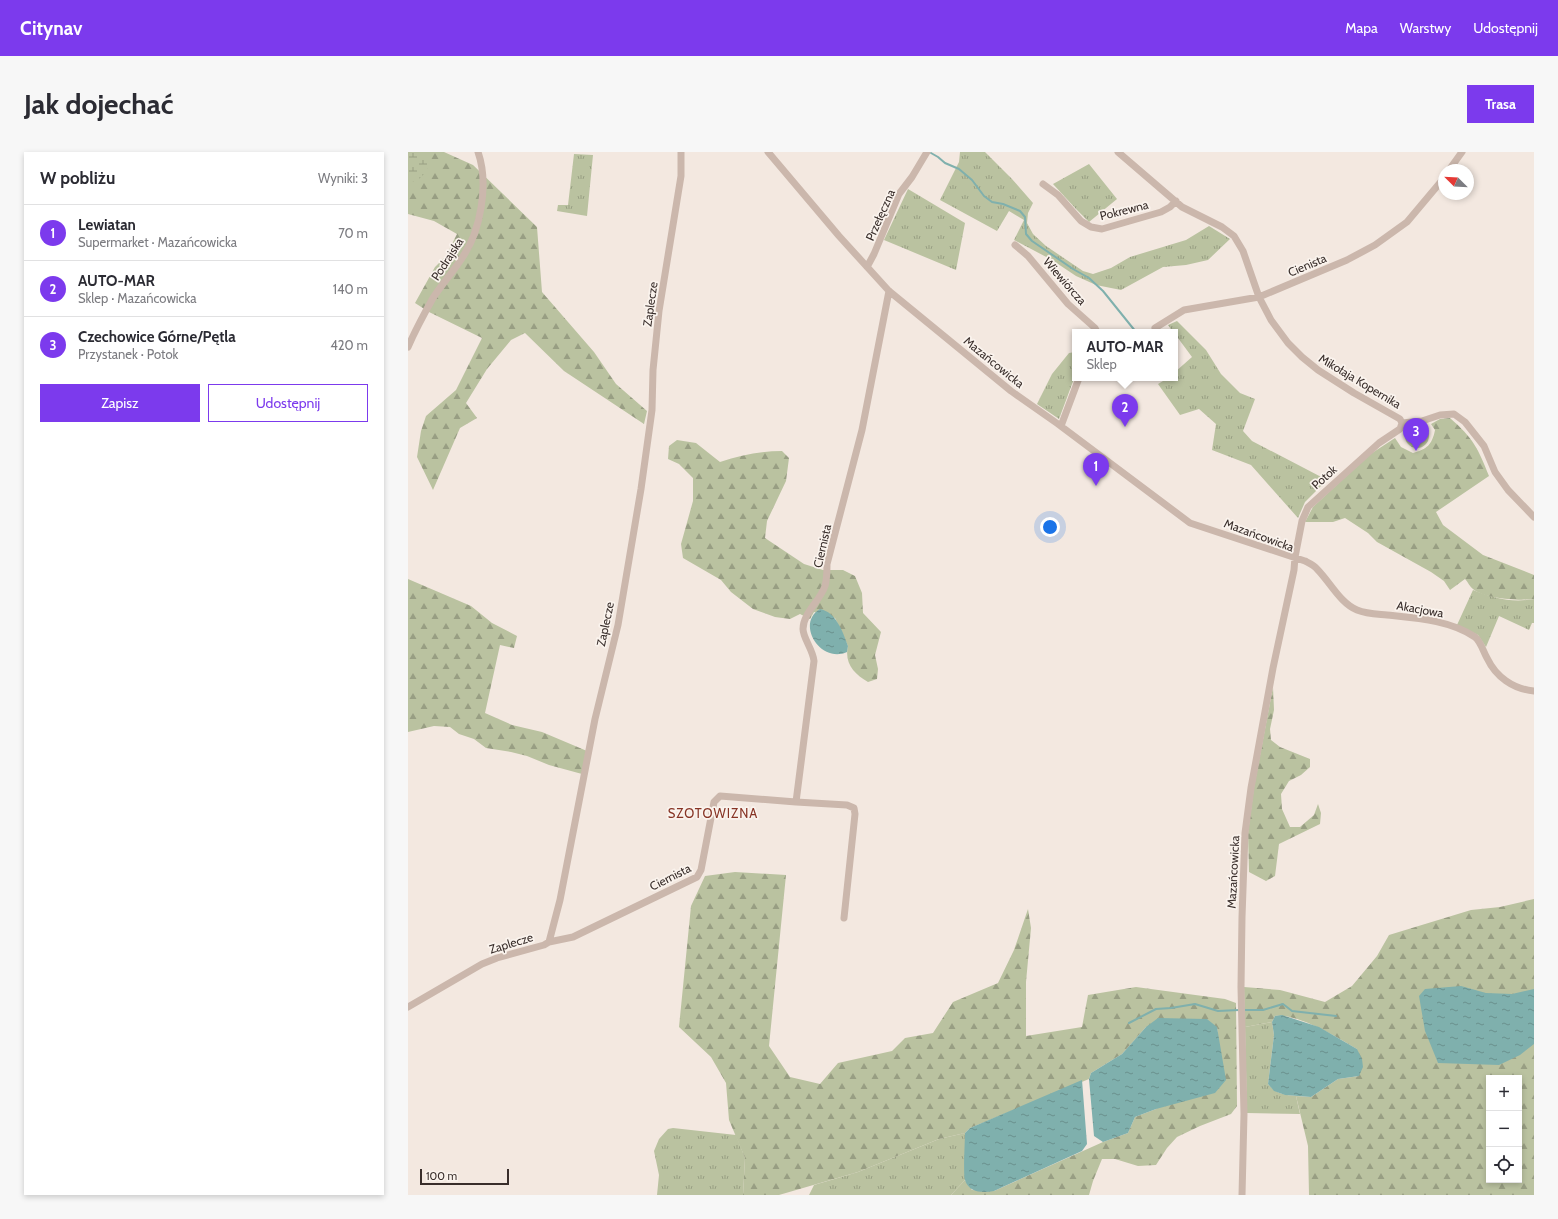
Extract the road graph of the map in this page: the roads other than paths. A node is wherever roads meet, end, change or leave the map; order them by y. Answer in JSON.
{"nodes":[{"id":1,"x":478,"y":152,"type":"edge"},
{"id":2,"x":681,"y":152,"type":"edge"},
{"id":3,"x":768,"y":152,"type":"edge"},
{"id":4,"x":927,"y":152,"type":"edge"},
{"id":5,"x":1118,"y":152,"type":"edge"},
{"id":6,"x":1462,"y":152,"type":"edge"},
{"id":7,"x":1453,"y":164,"type":"edge"},
{"id":8,"x":1043,"y":184,"type":"dead end"},
{"id":9,"x":1438,"y":185,"type":"edge"},
{"id":10,"x":1176,"y":201,"type":"junction"},
{"id":11,"x":1015,"y":245,"type":"dead end"},
{"id":12,"x":867,"y":267,"type":"junction"},
{"id":13,"x":889,"y":291,"type":"junction"},
{"id":14,"x":1259,"y":297,"type":"junction"},
{"id":15,"x":1155,"y":328,"type":"dead end"},
{"id":16,"x":1096,"y":329,"type":"edge"},
{"id":17,"x":408,"y":347,"type":"edge"},
{"id":18,"x":1078,"y":381,"type":"edge"},
{"id":19,"x":1402,"y":423,"type":"junction"},
{"id":20,"x":1061,"y":426,"type":"junction"},
{"id":21,"x":1534,"y":517,"type":"edge"},
{"id":22,"x":1295,"y":557,"type":"junction"},
{"id":23,"x":1534,"y":691,"type":"edge"},
{"id":24,"x":796,"y":802,"type":"junction"},
{"id":25,"x":844,"y":918,"type":"dead end"},
{"id":26,"x":549,"y":942,"type":"junction"},
{"id":27,"x":408,"y":1007,"type":"edge"},
{"id":28,"x":1242,"y":1195,"type":"edge"}],
"edges":[{"from":1,"to":17,"type":"street","name":"Podrajska"},
{"from":2,"to":26,"type":"street","name":"Zaplecze"},
{"from":3,"to":12,"type":"street","name":"Mazańcowicka"},
{"from":4,"to":12,"type":"street","name":"Przełęczna"},
{"from":5,"to":10,"type":"street","name":"Mikołaja Kopernika"},
{"from":6,"to":7,"type":"street"},
{"from":8,"to":10,"type":"street","name":"Pokrewna"},
{"from":9,"to":14,"type":"street","name":"Cienista"},
{"from":10,"to":14,"type":"street","name":"Mikołaja Kopernika"},
{"from":11,"to":16,"type":"street","name":"Wiewiórcza"},
{"from":12,"to":13,"type":"street","name":"Mazańcowicka"},
{"from":13,"to":20,"type":"street","name":"Mazańcowicka"},
{"from":13,"to":24,"type":"street","name":"Ciernista"},
{"from":14,"to":15,"type":"street","name":"Cienista"},
{"from":14,"to":19,"type":"street","name":"Mikołaja Kopernika"},
{"from":18,"to":20,"type":"street"},
{"from":19,"to":21,"type":"street"},
{"from":19,"to":22,"type":"street","name":"Potok"},
{"from":20,"to":22,"type":"street","name":"Mazańcowicka"},
{"from":22,"to":23,"type":"street","name":"Akacjowa"},
{"from":22,"to":28,"type":"street","name":"Mazańcowicka"},
{"from":24,"to":25,"type":"street","name":"Ciernista"},
{"from":24,"to":26,"type":"street","name":"Ciernista"},
{"from":26,"to":27,"type":"street","name":"Zaplecze"}]}
